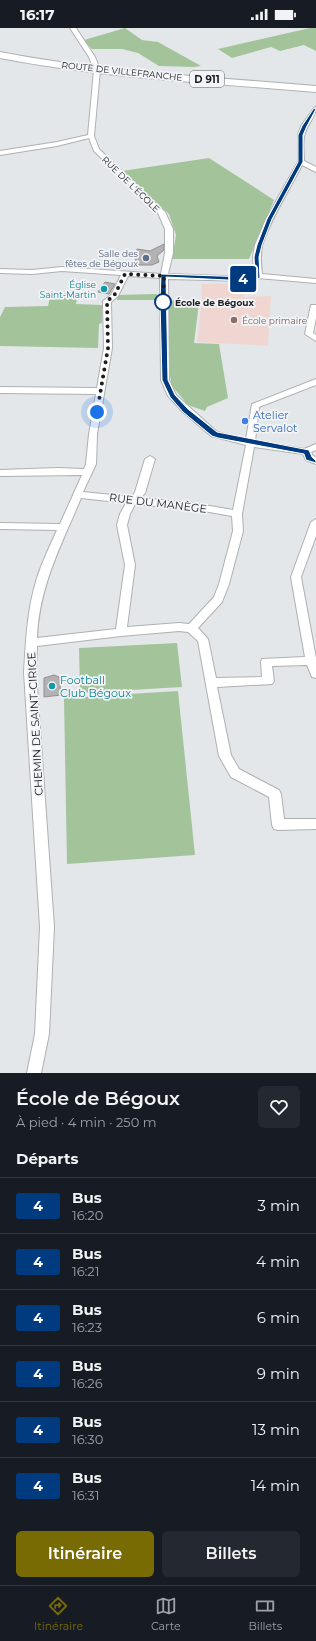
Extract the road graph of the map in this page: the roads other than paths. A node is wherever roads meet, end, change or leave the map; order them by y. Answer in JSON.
{"nodes":[{"id":1,"x":73,"y":28,"type":"edge"},
{"id":2,"x":0,"y":55,"type":"edge"},
{"id":3,"x":97,"y":70,"type":"junction"},
{"id":4,"x":316,"y":90,"type":"edge"},
{"id":5,"x":316,"y":109,"type":"edge"},
{"id":6,"x":91,"y":136,"type":"junction"},
{"id":7,"x":0,"y":153,"type":"edge"},
{"id":8,"x":301,"y":162,"type":"junction"},
{"id":9,"x":316,"y":170,"type":"edge"},
{"id":10,"x":0,"y":271,"type":"edge"},
{"id":11,"x":125,"y":274,"type":"junction"},
{"id":12,"x":164,"y":276,"type":"junction"},
{"id":13,"x":258,"y":276,"type":"junction"},
{"id":14,"x":316,"y":281,"type":"edge"},
{"id":15,"x":314,"y":307,"type":"dead end"},
{"id":16,"x":316,"y":339,"type":"edge"},
{"id":17,"x":314,"y":385,"type":"edge"},
{"id":18,"x":0,"y":390,"type":"edge"},
{"id":19,"x":100,"y":390,"type":"junction"},
{"id":20,"x":250,"y":442,"type":"junction"},
{"id":21,"x":316,"y":447,"type":"edge"},
{"id":22,"x":306,"y":452,"type":"junction"},
{"id":23,"x":150,"y":459,"type":"dead end"},
{"id":24,"x":316,"y":461,"type":"edge"},
{"id":25,"x":88,"y":472,"type":"junction"},
{"id":26,"x":0,"y":473,"type":"edge"},
{"id":27,"x":79,"y":494,"type":"junction"},
{"id":28,"x":134,"y":500,"type":"junction"},
{"id":29,"x":237,"y":514,"type":"junction"},
{"id":30,"x":316,"y":522,"type":"edge"},
{"id":31,"x":0,"y":526,"type":"edge"},
{"id":32,"x":63,"y":528,"type":"junction"},
{"id":33,"x":314,"y":533,"type":"edge"},
{"id":34,"x":191,"y":628,"type":"junction"},
{"id":35,"x":121,"y":632,"type":"junction"},
{"id":36,"x":31,"y":643,"type":"junction"},
{"id":37,"x":311,"y":661,"type":"junction"},
{"id":38,"x":316,"y":674,"type":"edge"},
{"id":39,"x":211,"y":683,"type":"junction"},
{"id":40,"x":316,"y":824,"type":"edge"},
{"id":41,"x":34,"y":1073,"type":"edge"}],
"edges":[{"from":1,"to":3,"type":"street"},
{"from":2,"to":3,"type":"main road","name":"ROUTE DE VILLEFRANCHE","number":"D 911"},
{"from":3,"to":4,"type":"main road","name":"ROUTE DE VILLEFRANCHE","number":"D 911"},
{"from":3,"to":6,"type":"street","name":"RUE DE L'ÉCOLE"},
{"from":5,"to":8,"type":"street"},
{"from":6,"to":7,"type":"street"},
{"from":6,"to":12,"type":"street","name":"RUE DE L'ÉCOLE"},
{"from":8,"to":9,"type":"street"},
{"from":8,"to":13,"type":"street"},
{"from":10,"to":11,"type":"street"},
{"from":11,"to":12,"type":"street"},
{"from":11,"to":19,"type":"street","name":"CHEMIN DE SAINT-CIRICE"},
{"from":12,"to":13,"type":"street"},
{"from":12,"to":20,"type":"street","name":"RUE DE L'ÉCOLE"},
{"from":13,"to":14,"type":"street"},
{"from":15,"to":16,"type":"street"},
{"from":17,"to":20,"type":"street"},
{"from":18,"to":19,"type":"street"},
{"from":19,"to":25,"type":"street","name":"CHEMIN DE SAINT-CIRICE"},
{"from":20,"to":22,"type":"street","name":"RUE DE L'ÉCOLE"},
{"from":20,"to":29,"type":"street"},
{"from":21,"to":22,"type":"street"},
{"from":22,"to":24,"type":"street"},
{"from":23,"to":28,"type":"street"},
{"from":25,"to":26,"type":"street"},
{"from":25,"to":27,"type":"street","name":"CHEMIN DE SAINT-CIRICE"},
{"from":27,"to":28,"type":"street","name":"RUE DU MANÈGE"},
{"from":27,"to":32,"type":"street","name":"CHEMIN DE SAINT-CIRICE"},
{"from":28,"to":29,"type":"street","name":"RUE DU MANÈGE"},
{"from":28,"to":35,"type":"street"},
{"from":29,"to":34,"type":"street"},
{"from":30,"to":33,"type":"street"},
{"from":31,"to":32,"type":"street"},
{"from":32,"to":36,"type":"street","name":"CHEMIN DE SAINT-CIRICE"},
{"from":33,"to":37,"type":"street"},
{"from":34,"to":35,"type":"street"},
{"from":34,"to":39,"type":"street"},
{"from":35,"to":36,"type":"street"},
{"from":36,"to":41,"type":"street","name":"CHEMIN DE SAINT-CIRICE"},
{"from":37,"to":38,"type":"street"},
{"from":37,"to":39,"type":"street"},
{"from":39,"to":40,"type":"street"}]}
